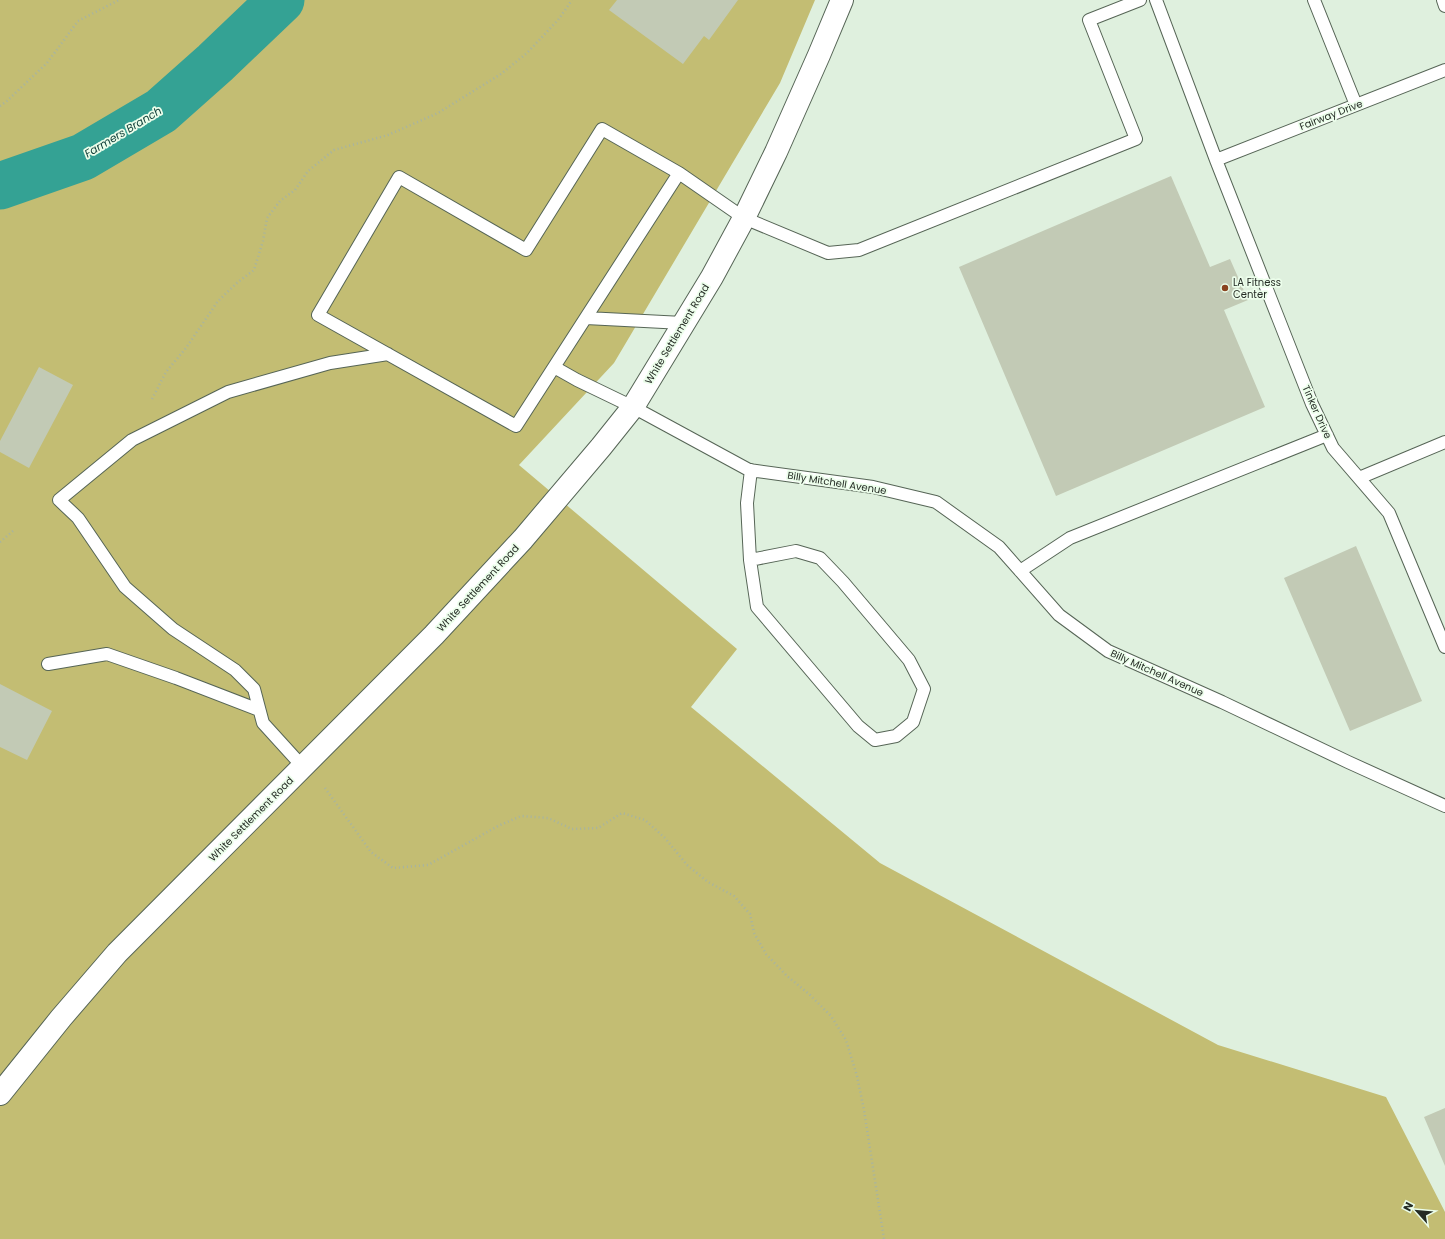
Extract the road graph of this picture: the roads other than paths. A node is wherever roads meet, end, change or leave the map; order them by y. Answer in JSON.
{"nodes":[{"id":1,"x":842,"y":0,"type":"edge"},
{"id":2,"x":1140,"y":0,"type":"edge"},
{"id":3,"x":1156,"y":0,"type":"edge"},
{"id":4,"x":1314,"y":0,"type":"edge"},
{"id":5,"x":1443,"y":0,"type":"edge"},
{"id":6,"x":1445,"y":6,"type":"edge"},
{"id":7,"x":1445,"y":70,"type":"edge"},
{"id":8,"x":1356,"y":105,"type":"junction"},
{"id":9,"x":1216,"y":160,"type":"junction"},
{"id":10,"x":679,"y":173,"type":"junction"},
{"id":11,"x":744,"y":218,"type":"junction"},
{"id":12,"x":586,"y":318,"type":"junction"},
{"id":13,"x":683,"y":323,"type":"junction"},
{"id":14,"x":388,"y":354,"type":"junction"},
{"id":15,"x":554,"y":367,"type":"junction"},
{"id":16,"x":633,"y":407,"type":"junction"},
{"id":17,"x":1327,"y":435,"type":"junction"},
{"id":18,"x":1445,"y":442,"type":"edge"},
{"id":19,"x":751,"y":470,"type":"junction"},
{"id":20,"x":1359,"y":478,"type":"junction"},
{"id":21,"x":750,"y":560,"type":"junction"},
{"id":22,"x":1020,"y":571,"type":"junction"},
{"id":23,"x":1445,"y":647,"type":"edge"},
{"id":24,"x":48,"y":664,"type":"dead end"},
{"id":25,"x":259,"y":710,"type":"junction"},
{"id":26,"x":303,"y":767,"type":"junction"},
{"id":27,"x":1445,"y":806,"type":"edge"},
{"id":28,"x":0,"y":1094,"type":"edge"}],
"edges":[{"from":1,"to":11,"type":"street","name":"White Settlement Road"},
{"from":2,"to":11,"type":"lane"},
{"from":3,"to":9,"type":"lane","name":"Tinker Drive"},
{"from":4,"to":8,"type":"lane"},
{"from":5,"to":6,"type":"lane"},
{"from":7,"to":8,"type":"lane","name":"Fairway Drive"},
{"from":8,"to":9,"type":"lane","name":"Fairway Drive"},
{"from":9,"to":17,"type":"lane","name":"Tinker Drive"},
{"from":10,"to":11,"type":"lane"},
{"from":10,"to":12,"type":"lane"},
{"from":10,"to":14,"type":"lane"},
{"from":11,"to":13,"type":"street","name":"White Settlement Road"},
{"from":12,"to":13,"type":"lane"},
{"from":12,"to":15,"type":"lane"},
{"from":13,"to":16,"type":"street","name":"White Settlement Road"},
{"from":14,"to":15,"type":"lane"},
{"from":14,"to":25,"type":"lane"},
{"from":15,"to":16,"type":"lane","name":"Billy Mitchell Avenue"},
{"from":16,"to":19,"type":"lane","name":"Billy Mitchell Avenue"},
{"from":16,"to":26,"type":"street","name":"White Settlement Road"},
{"from":17,"to":20,"type":"lane","name":"Tinker Drive"},
{"from":17,"to":22,"type":"lane"},
{"from":18,"to":20,"type":"lane"},
{"from":19,"to":21,"type":"lane"},
{"from":19,"to":22,"type":"lane","name":"Billy Mitchell Avenue"},
{"from":20,"to":23,"type":"lane","name":"Tinker Drive"},
{"from":21,"to":21,"type":"lane"},
{"from":22,"to":27,"type":"lane","name":"Billy Mitchell Avenue"},
{"from":24,"to":25,"type":"lane"},
{"from":25,"to":26,"type":"lane"},
{"from":26,"to":28,"type":"street","name":"White Settlement Road"}]}
